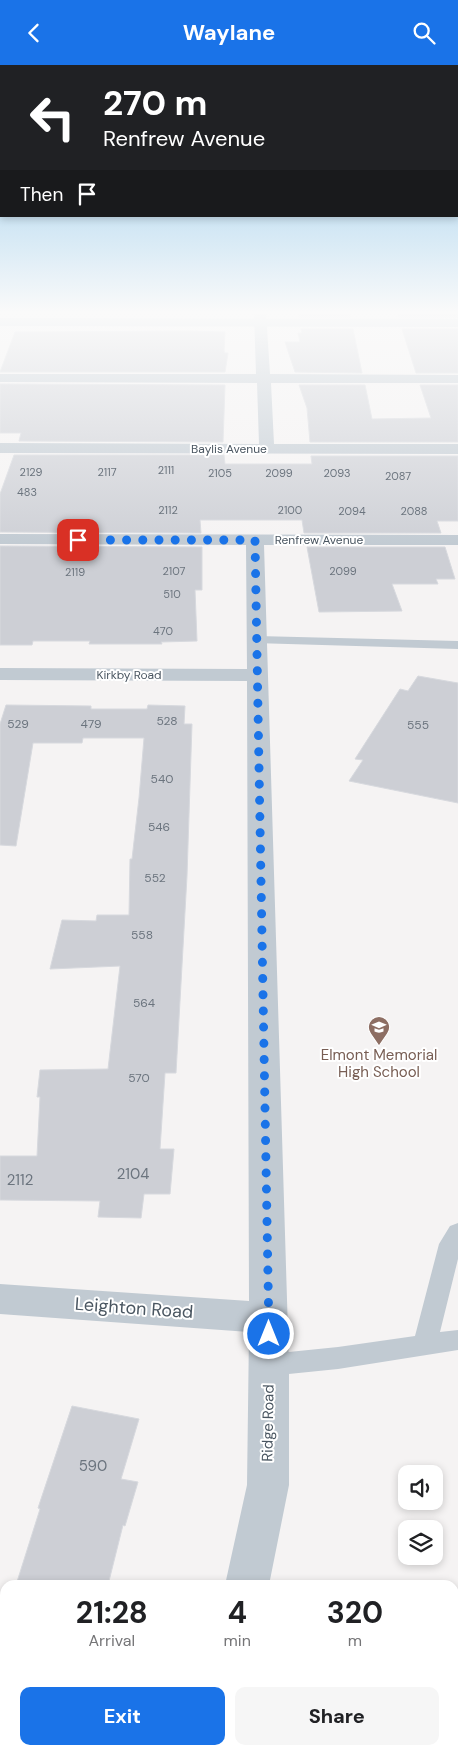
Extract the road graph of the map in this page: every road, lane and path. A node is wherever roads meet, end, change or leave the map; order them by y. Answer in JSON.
{"nodes":[{"id":1,"x":265,"y":392,"type":"edge"},
{"id":2,"x":0,"y":448,"type":"edge"},
{"id":3,"x":267,"y":449,"type":"junction"},
{"id":4,"x":458,"y":449,"type":"edge"},
{"id":5,"x":0,"y":539,"type":"edge"},
{"id":6,"x":255,"y":540,"type":"junction"},
{"id":7,"x":458,"y":540,"type":"edge"},
{"id":8,"x":257,"y":639,"type":"junction"},
{"id":9,"x":458,"y":645,"type":"edge"},
{"id":10,"x":0,"y":674,"type":"edge"},
{"id":11,"x":258,"y":675,"type":"junction"},
{"id":12,"x":458,"y":1232,"type":"edge"},
{"id":13,"x":0,"y":1299,"type":"edge"},
{"id":14,"x":269,"y":1318,"type":"junction"},
{"id":15,"x":458,"y":1340,"type":"edge"},
{"id":16,"x":425,"y":1345,"type":"junction"},
{"id":17,"x":269,"y":1365,"type":"junction"},
{"id":18,"x":248,"y":1580,"type":"edge"}],
"edges":[{"from":1,"to":3,"type":"street"},
{"from":2,"to":3,"type":"street","name":"Baylis Avenue"},
{"from":3,"to":4,"type":"street","name":"Baylis Avenue"},
{"from":5,"to":6,"type":"street","name":"Renfrew Avenue"},
{"from":6,"to":7,"type":"street","name":"Renfrew Avenue"},
{"from":6,"to":8,"type":"street","name":"Ridge Road"},
{"from":8,"to":9,"type":"lane"},
{"from":8,"to":11,"type":"street","name":"Ridge Road"},
{"from":10,"to":11,"type":"street","name":"Kirkby Road"},
{"from":11,"to":14,"type":"street","name":"Ridge Road"},
{"from":12,"to":16,"type":"lane"},
{"from":13,"to":14,"type":"street","name":"Leighton Road"},
{"from":14,"to":17,"type":"street","name":"Ridge Road"},
{"from":15,"to":16,"type":"lane"},
{"from":16,"to":17,"type":"lane"},
{"from":17,"to":18,"type":"street","name":"Ridge Road"}]}
